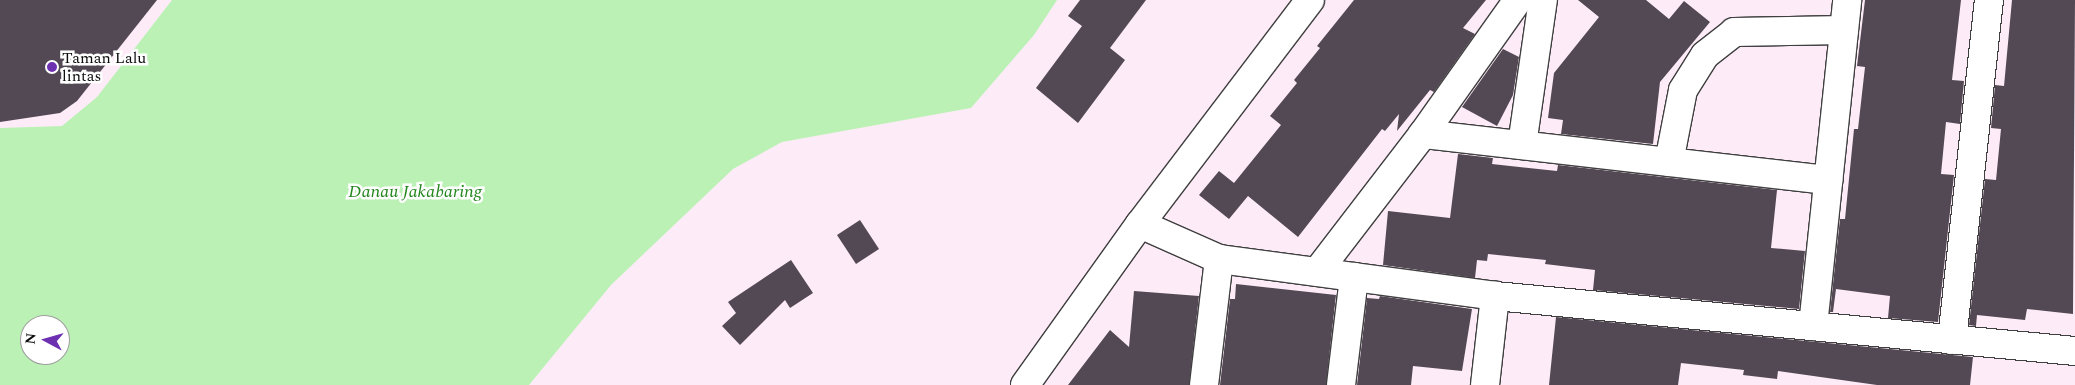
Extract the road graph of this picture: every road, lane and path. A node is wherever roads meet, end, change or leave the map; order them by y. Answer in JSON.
{"nodes":[{"id":1,"x":1310,"y":0,"type":"edge"},
{"id":2,"x":1518,"y":0,"type":"edge"},
{"id":3,"x":1543,"y":0,"type":"edge"},
{"id":4,"x":1847,"y":0,"type":"edge"},
{"id":5,"x":1989,"y":0,"type":"edge"},
{"id":6,"x":1844,"y":30,"type":"junction"},
{"id":7,"x":1423,"y":134,"type":"junction"},
{"id":8,"x":1522,"y":146,"type":"junction"},
{"id":9,"x":1669,"y":162,"type":"junction"},
{"id":10,"x":1828,"y":180,"type":"junction"},
{"id":11,"x":1140,"y":224,"type":"junction"},
{"id":12,"x":1219,"y":259,"type":"junction"},
{"id":13,"x":1317,"y":272,"type":"junction"},
{"id":14,"x":1354,"y":277,"type":"junction"},
{"id":15,"x":1495,"y":296,"type":"junction"},
{"id":16,"x":1813,"y":326,"type":"junction"},
{"id":17,"x":1952,"y":340,"type":"junction"},
{"id":18,"x":2075,"y":352,"type":"edge"},
{"id":19,"x":1025,"y":385,"type":"edge"},
{"id":20,"x":1204,"y":385,"type":"edge"},
{"id":21,"x":1341,"y":385,"type":"edge"},
{"id":22,"x":1485,"y":385,"type":"edge"}],
"edges":[{"from":1,"to":11,"type":"street"},
{"from":2,"to":7,"type":"street"},
{"from":3,"to":8,"type":"street"},
{"from":4,"to":6,"type":"street"},
{"from":5,"to":17,"type":"street"},
{"from":6,"to":9,"type":"street"},
{"from":6,"to":10,"type":"street"},
{"from":7,"to":8,"type":"street"},
{"from":7,"to":13,"type":"street"},
{"from":8,"to":9,"type":"street"},
{"from":9,"to":10,"type":"street"},
{"from":10,"to":16,"type":"street"},
{"from":11,"to":12,"type":"street"},
{"from":11,"to":19,"type":"street"},
{"from":12,"to":13,"type":"street"},
{"from":12,"to":20,"type":"street"},
{"from":13,"to":14,"type":"street"},
{"from":14,"to":15,"type":"street"},
{"from":14,"to":21,"type":"street"},
{"from":15,"to":16,"type":"street"},
{"from":15,"to":22,"type":"street"},
{"from":16,"to":17,"type":"street"},
{"from":17,"to":18,"type":"street"}]}
